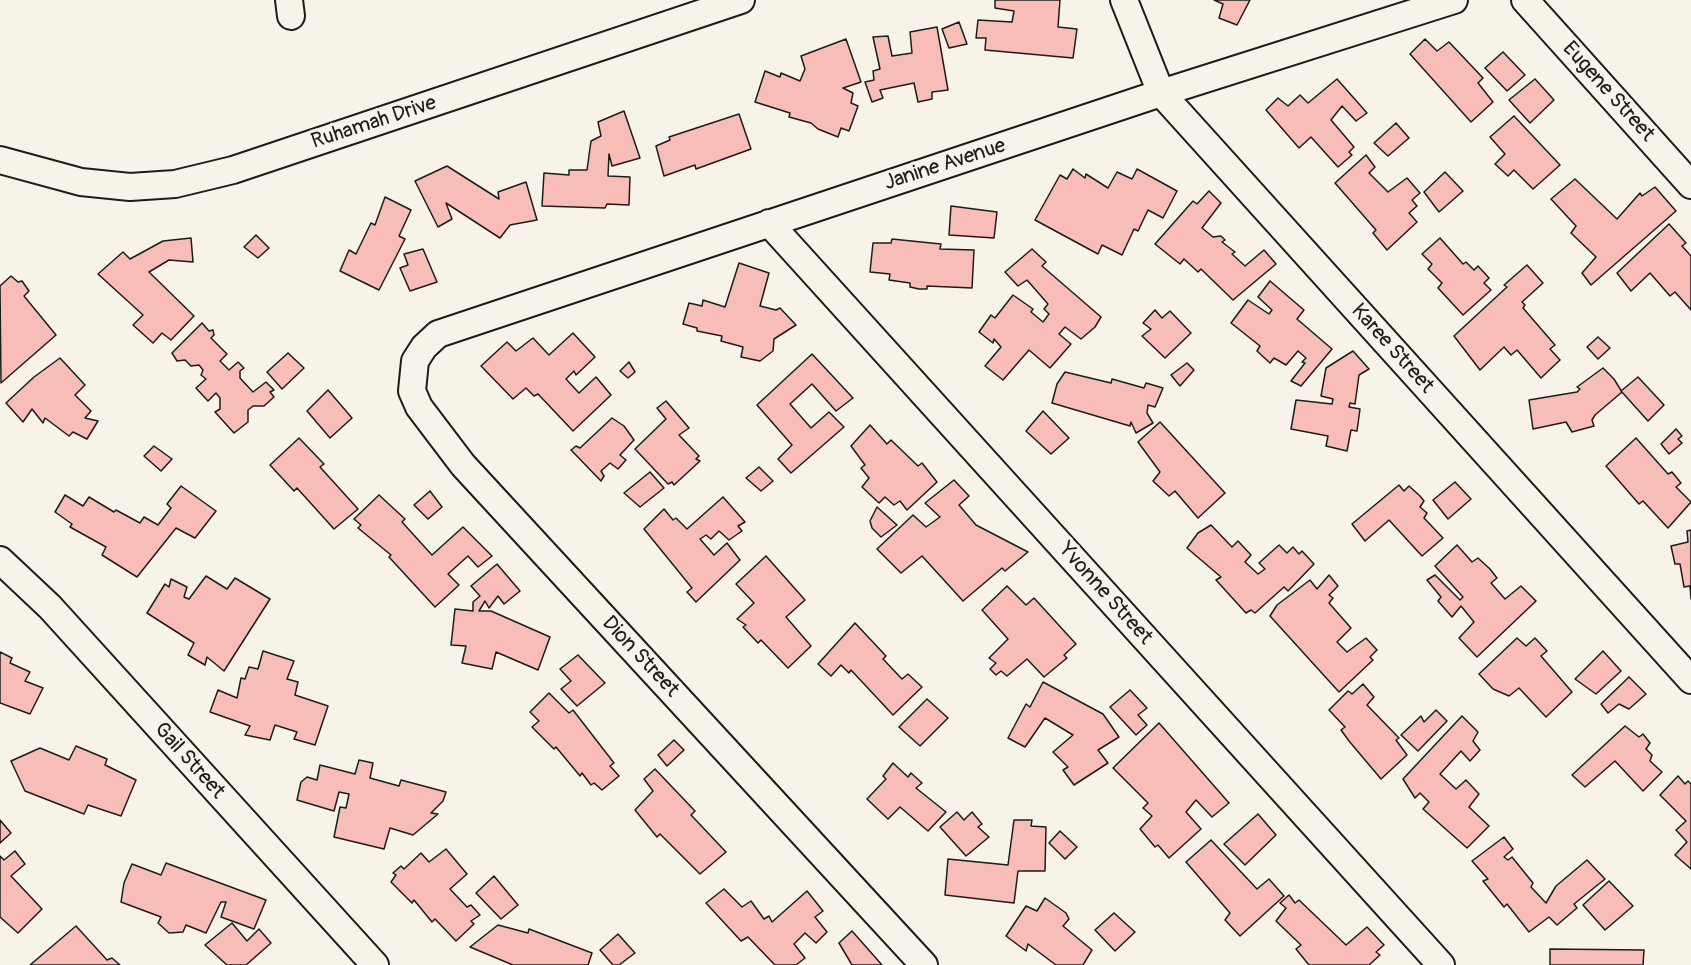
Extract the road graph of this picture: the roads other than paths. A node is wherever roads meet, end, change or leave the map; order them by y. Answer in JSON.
{"nodes":[{"id":1,"x":741,"y":0,"type":"edge"},
{"id":2,"x":1124,"y":0,"type":"edge"},
{"id":3,"x":1454,"y":0,"type":"edge"},
{"id":4,"x":1525,"y":0,"type":"edge"},
{"id":5,"x":1161,"y":93,"type":"junction"},
{"id":6,"x":0,"y":160,"type":"edge"},
{"id":7,"x":1691,"y":185,"type":"edge"},
{"id":8,"x":769,"y":223,"type":"junction"},
{"id":9,"x":438,"y":334,"type":"joint"},
{"id":10,"x":0,"y":560,"type":"edge"},
{"id":11,"x":1691,"y":680,"type":"edge"},
{"id":12,"x":375,"y":965,"type":"edge"},
{"id":13,"x":924,"y":965,"type":"edge"},
{"id":14,"x":1441,"y":965,"type":"edge"}],
"edges":[{"from":1,"to":6,"type":"street","name":"Ruhamah Drive"},
{"from":2,"to":5,"type":"street","name":"Karee Street"},
{"from":3,"to":5,"type":"street","name":"Janine Avenue"},
{"from":4,"to":7,"type":"street","name":"Eugene Street"},
{"from":5,"to":8,"type":"street","name":"Janine Avenue"},
{"from":5,"to":11,"type":"street","name":"Karee Street"},
{"from":8,"to":9,"type":"street","name":"Janine Avenue"},
{"from":8,"to":14,"type":"street","name":"Yvonne Street"},
{"from":9,"to":13,"type":"street","name":"Dion Street"},
{"from":10,"to":12,"type":"street","name":"Gail Street"}]}
